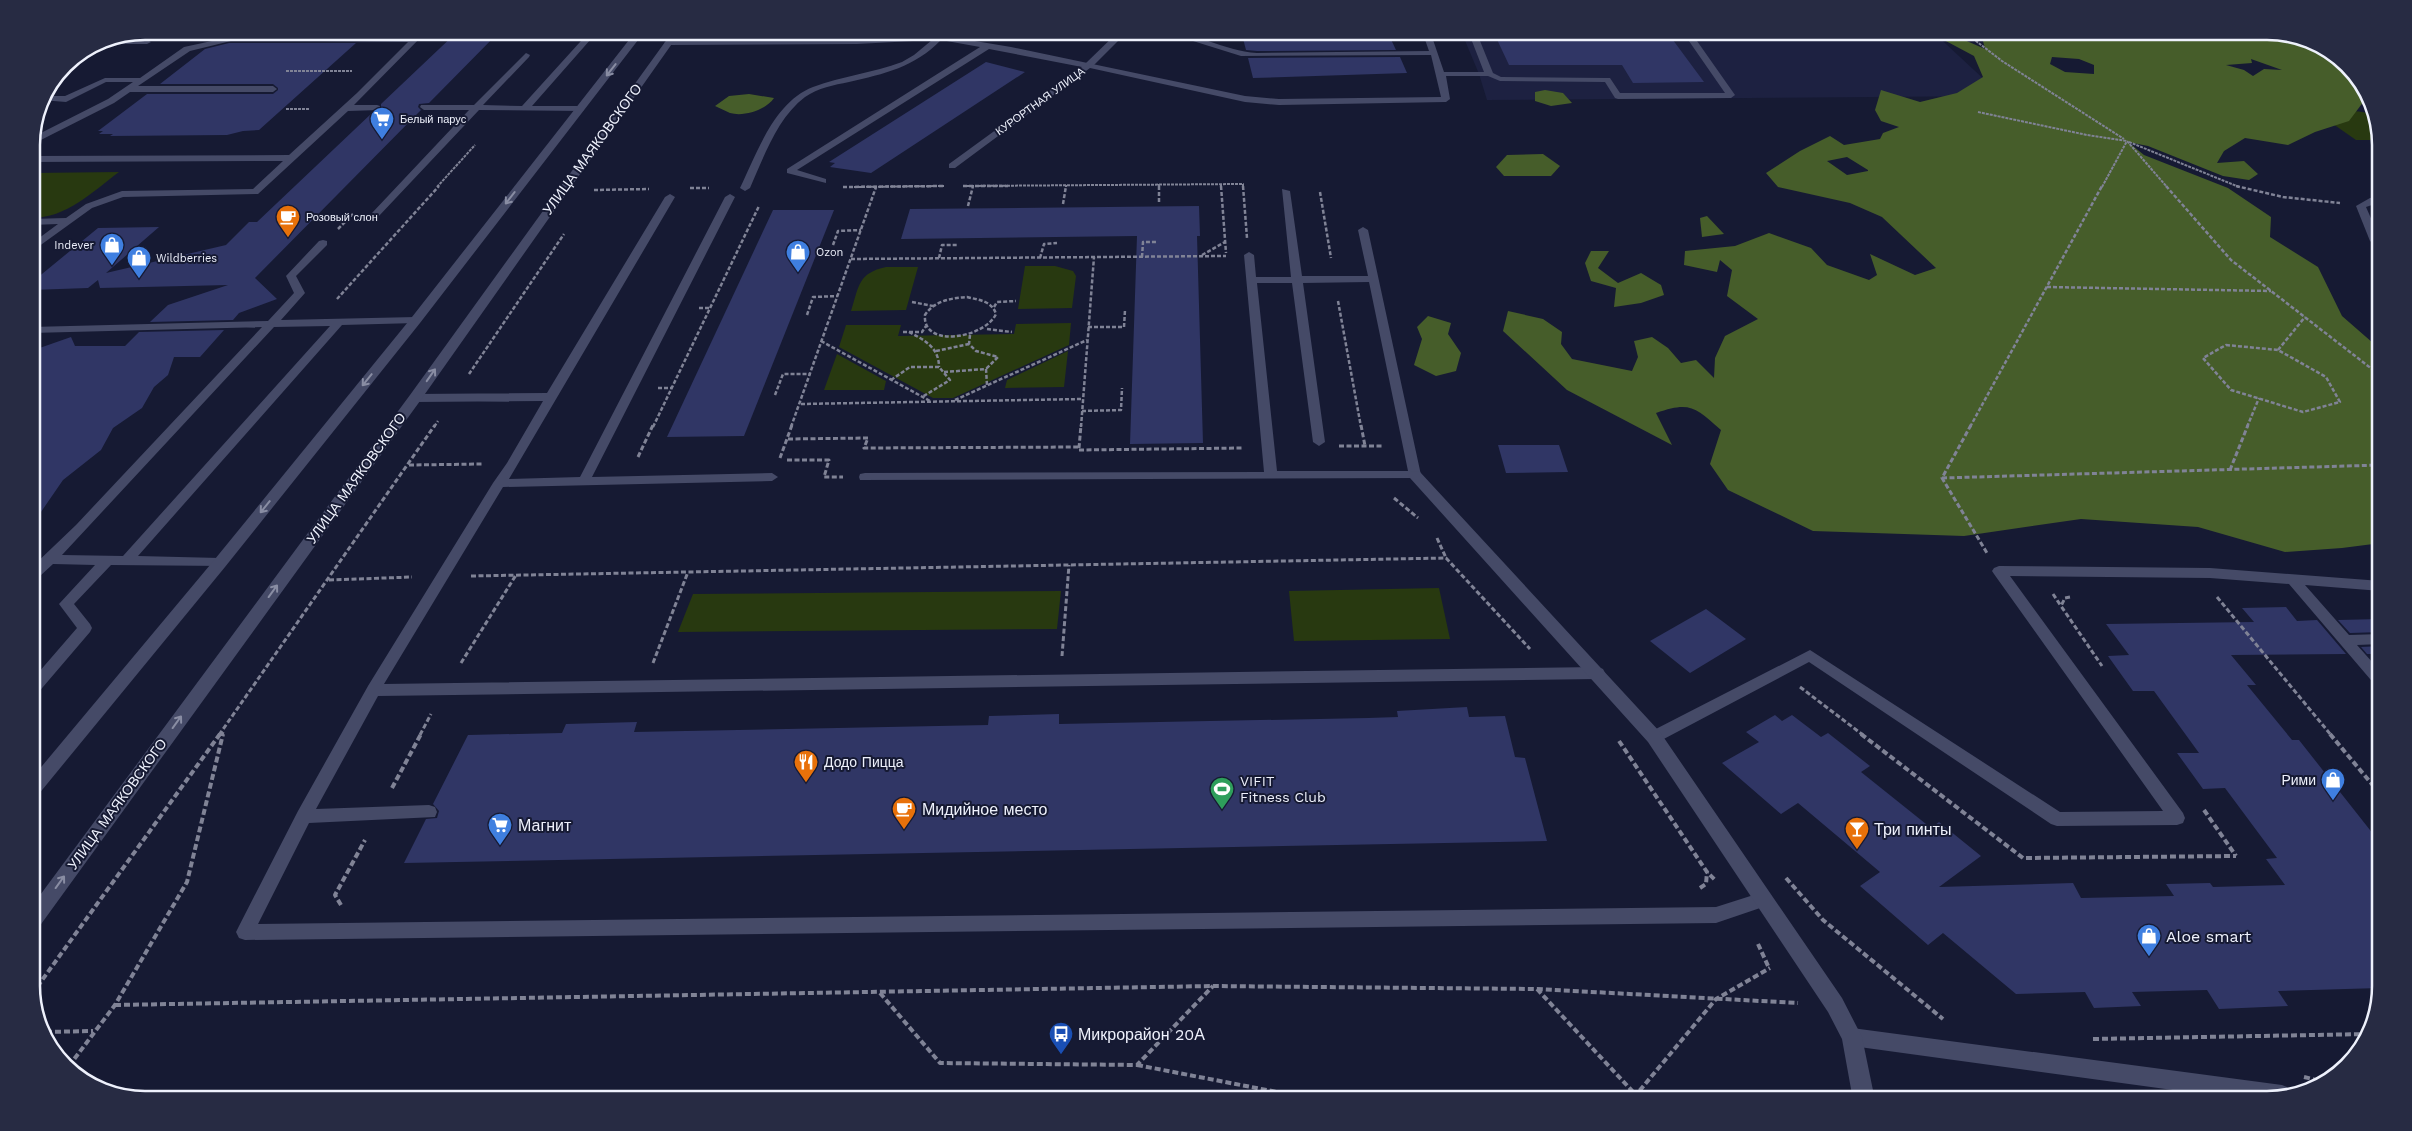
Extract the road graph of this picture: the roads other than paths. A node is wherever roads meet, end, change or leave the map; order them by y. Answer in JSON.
{"nodes":[{"id":1,"x":226,"y":40,"type":"edge"},
{"id":2,"x":414,"y":40,"type":"edge"},
{"id":3,"x":586,"y":40,"type":"edge"},
{"id":4,"x":633,"y":40,"type":"edge"},
{"id":5,"x":670,"y":40,"type":"edge"},
{"id":6,"x":694,"y":40,"type":"edge"},
{"id":7,"x":717,"y":40,"type":"edge"},
{"id":8,"x":890,"y":40,"type":"edge"},
{"id":9,"x":936,"y":40,"type":"edge"},
{"id":10,"x":955,"y":40,"type":"edge"},
{"id":11,"x":1115,"y":40,"type":"edge"},
{"id":12,"x":1195,"y":40,"type":"edge"},
{"id":13,"x":1428,"y":40,"type":"edge"},
{"id":14,"x":1476,"y":40,"type":"edge"},
{"id":15,"x":1692,"y":40,"type":"edge"},
{"id":16,"x":125,"y":42,"type":"edge"},
{"id":17,"x":147,"y":42,"type":"dead end"},
{"id":18,"x":857,"y":42,"type":"joint"},
{"id":19,"x":715,"y":43,"type":"junction"},
{"id":20,"x":750,"y":43,"type":"junction"},
{"id":21,"x":988,"y":46,"type":"junction"},
{"id":22,"x":746,"y":52,"type":"dead end"},
{"id":23,"x":1432,"y":53,"type":"junction"},
{"id":24,"x":526,"y":55,"type":"dead end"},
{"id":25,"x":1088,"y":66,"type":"junction"},
{"id":26,"x":1441,"y":74,"type":"junction"},
{"id":27,"x":1489,"y":74,"type":"junction"},
{"id":28,"x":141,"y":80,"type":"junction"},
{"id":29,"x":128,"y":89,"type":"junction"},
{"id":30,"x":273,"y":89,"type":"dead end"},
{"id":31,"x":51,"y":98,"type":"edge"},
{"id":32,"x":1279,"y":102,"type":"junction"},
{"id":33,"x":424,"y":107,"type":"dead end"},
{"id":34,"x":344,"y":108,"type":"junction"},
{"id":35,"x":377,"y":108,"type":"dead end"},
{"id":36,"x":474,"y":109,"type":"junction"},
{"id":37,"x":524,"y":109,"type":"junction"},
{"id":38,"x":580,"y":109,"type":"junction"},
{"id":39,"x":1283,"y":113,"type":"dead end"},
{"id":40,"x":40,"y":138,"type":"edge"},
{"id":41,"x":292,"y":158,"type":"junction"},
{"id":42,"x":40,"y":159,"type":"edge"},
{"id":43,"x":952,"y":166,"type":"dead end"},
{"id":44,"x":823,"y":181,"type":"dead end"},
{"id":45,"x":745,"y":188,"type":"road end"},
{"id":46,"x":1285,"y":191,"type":"dead end"},
{"id":47,"x":730,"y":197,"type":"dead end"},
{"id":48,"x":670,"y":198,"type":"dead end"},
{"id":49,"x":2372,"y":200,"type":"edge"},
{"id":50,"x":375,"y":215,"type":"dead end"},
{"id":51,"x":70,"y":221,"type":"junction"},
{"id":52,"x":40,"y":222,"type":"edge"},
{"id":53,"x":1363,"y":230,"type":"dead end"},
{"id":54,"x":2372,"y":234,"type":"edge"},
{"id":55,"x":40,"y":243,"type":"edge"},
{"id":56,"x":323,"y":243,"type":"dead end"},
{"id":57,"x":1249,"y":256,"type":"road end"},
{"id":58,"x":1373,"y":279,"type":"junction"},
{"id":59,"x":1251,"y":280,"type":"junction"},
{"id":60,"x":1296,"y":280,"type":"junction"},
{"id":61,"x":416,"y":320,"type":"junction"},
{"id":62,"x":340,"y":321,"type":"junction"},
{"id":63,"x":274,"y":322,"type":"junction"},
{"id":64,"x":40,"y":330,"type":"edge"},
{"id":65,"x":550,"y":397,"type":"junction"},
{"id":66,"x":415,"y":398,"type":"junction"},
{"id":67,"x":1319,"y":442,"type":"dead end"},
{"id":68,"x":1271,"y":475,"type":"junction"},
{"id":69,"x":1415,"y":475,"type":"junction"},
{"id":70,"x":865,"y":476,"type":"road end"},
{"id":71,"x":772,"y":477,"type":"dead end"},
{"id":72,"x":584,"y":481,"type":"junction"},
{"id":73,"x":499,"y":483,"type":"junction"},
{"id":74,"x":49,"y":559,"type":"junction"},
{"id":75,"x":107,"y":561,"type":"junction"},
{"id":76,"x":126,"y":561,"type":"junction"},
{"id":77,"x":220,"y":563,"type":"junction"},
{"id":78,"x":40,"y":569,"type":"edge"},
{"id":79,"x":2294,"y":581,"type":"junction"},
{"id":80,"x":2372,"y":585,"type":"edge"},
{"id":81,"x":2372,"y":639,"type":"edge"},
{"id":82,"x":2343,"y":640,"type":"junction"},
{"id":83,"x":2372,"y":672,"type":"edge"},
{"id":84,"x":1598,"y":673,"type":"junction"},
{"id":85,"x":40,"y":681,"type":"edge"},
{"id":86,"x":373,"y":690,"type":"junction"},
{"id":87,"x":1654,"y":738,"type":"junction"},
{"id":88,"x":40,"y":780,"type":"edge"},
{"id":89,"x":430,"y":812,"type":"dead end"},
{"id":90,"x":304,"y":816,"type":"junction"},
{"id":91,"x":1763,"y":900,"type":"junction"},
{"id":92,"x":40,"y":910,"type":"edge"},
{"id":93,"x":1852,"y":1038,"type":"junction"},
{"id":94,"x":1862,"y":1091,"type":"edge"},
{"id":95,"x":2252,"y":1091,"type":"edge"}],
"edges":[{"from":1,"to":28,"type":"lane"},
{"from":2,"to":34,"type":"lane"},
{"from":3,"to":37,"type":"lane"},
{"from":4,"to":38,"type":"main road","one_way":true},
{"from":66,"to":5,"type":"main road","name":"УЛИЦА МАЯКОВСКОГО","one_way":true},
{"from":6,"to":19,"type":"lane"},
{"from":7,"to":19,"type":"lane"},
{"from":8,"to":18,"type":"lane"},
{"from":9,"to":45,"type":"lane"},
{"from":10,"to":21,"type":"lane"},
{"from":11,"to":25,"type":"main road","name":"КУРОРТНАЯ УЛИЦА"},
{"from":12,"to":23,"type":"lane"},
{"from":13,"to":23,"type":"lane"},
{"from":14,"to":27,"type":"lane"},
{"from":15,"to":27,"type":"lane"},
{"from":16,"to":17,"type":"lane"},
{"from":18,"to":20,"type":"lane"},
{"from":19,"to":20,"type":"lane"},
{"from":20,"to":22,"type":"lane"},
{"from":21,"to":25,"type":"lane"},
{"from":21,"to":44,"type":"lane"},
{"from":23,"to":26,"type":"lane"},
{"from":24,"to":36,"type":"lane"},
{"from":25,"to":32,"type":"lane"},
{"from":25,"to":43,"type":"lane","name":"КУРОРТНАЯ УЛИЦА"},
{"from":26,"to":27,"type":"lane"},
{"from":26,"to":32,"type":"lane"},
{"from":28,"to":29,"type":"lane"},
{"from":28,"to":31,"type":"lane"},
{"from":29,"to":30,"type":"lane"},
{"from":29,"to":40,"type":"lane"},
{"from":32,"to":39,"type":"lane"},
{"from":33,"to":36,"type":"lane"},
{"from":34,"to":35,"type":"lane"},
{"from":34,"to":41,"type":"lane"},
{"from":36,"to":37,"type":"lane"},
{"from":36,"to":50,"type":"lane"},
{"from":37,"to":38,"type":"lane"},
{"from":38,"to":61,"type":"main road","one_way":true},
{"from":41,"to":42,"type":"lane"},
{"from":41,"to":51,"type":"lane"},
{"from":46,"to":60,"type":"lane"},
{"from":47,"to":72,"type":"lane"},
{"from":48,"to":65,"type":"lane"},
{"from":49,"to":54,"type":"lane"},
{"from":51,"to":52,"type":"lane"},
{"from":51,"to":55,"type":"lane"},
{"from":53,"to":58,"type":"lane"},
{"from":56,"to":63,"type":"lane"},
{"from":57,"to":59,"type":"lane"},
{"from":58,"to":60,"type":"lane"},
{"from":58,"to":69,"type":"lane"},
{"from":59,"to":60,"type":"lane"},
{"from":59,"to":68,"type":"lane"},
{"from":60,"to":67,"type":"lane"},
{"from":61,"to":62,"type":"lane"},
{"from":61,"to":77,"type":"main road","one_way":true},
{"from":62,"to":63,"type":"lane"},
{"from":62,"to":76,"type":"lane"},
{"from":63,"to":64,"type":"lane"},
{"from":63,"to":74,"type":"lane"},
{"from":65,"to":66,"type":"lane"},
{"from":65,"to":73,"type":"lane"},
{"from":92,"to":66,"type":"main road","name":"УЛИЦА МАЯКОВСКОГО","one_way":true},
{"from":68,"to":69,"type":"lane"},
{"from":68,"to":70,"type":"lane"},
{"from":69,"to":84,"type":"main road"},
{"from":71,"to":72,"type":"lane"},
{"from":72,"to":73,"type":"lane"},
{"from":73,"to":86,"type":"lane"},
{"from":74,"to":75,"type":"lane"},
{"from":74,"to":78,"type":"lane"},
{"from":75,"to":76,"type":"lane"},
{"from":75,"to":85,"type":"lane"},
{"from":76,"to":77,"type":"lane"},
{"from":77,"to":88,"type":"main road"},
{"from":79,"to":80,"type":"lane"},
{"from":79,"to":82,"type":"lane"},
{"from":79,"to":87,"type":"lane"},
{"from":81,"to":82,"type":"lane"},
{"from":82,"to":83,"type":"lane"},
{"from":84,"to":86,"type":"lane"},
{"from":84,"to":87,"type":"main road"},
{"from":86,"to":90,"type":"lane"},
{"from":87,"to":91,"type":"main road"},
{"from":89,"to":90,"type":"lane"},
{"from":90,"to":91,"type":"lane"},
{"from":91,"to":93,"type":"main road"},
{"from":93,"to":94,"type":"main road"},
{"from":93,"to":95,"type":"lane"}]}
